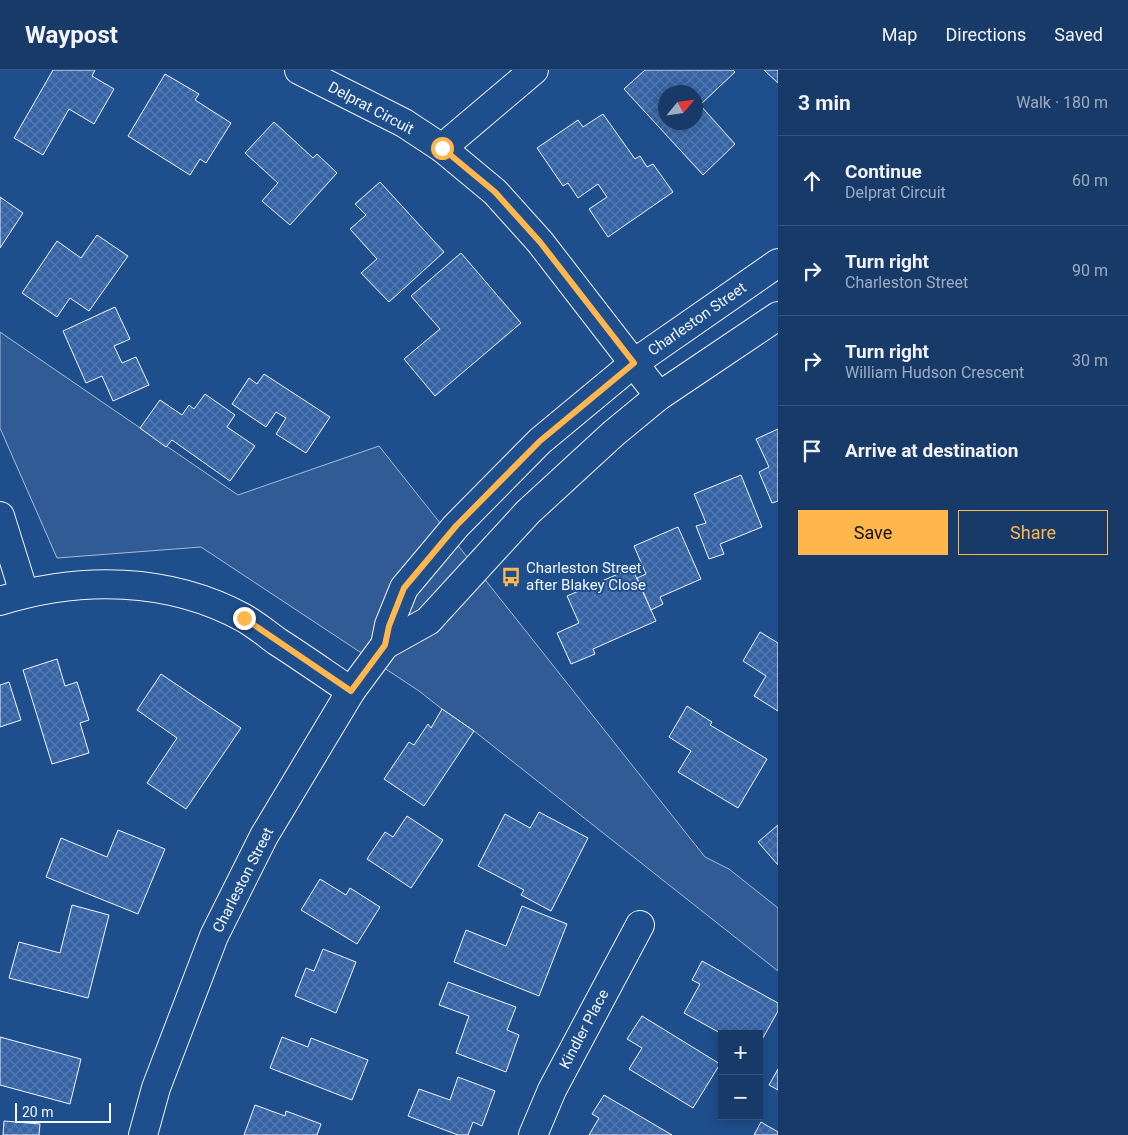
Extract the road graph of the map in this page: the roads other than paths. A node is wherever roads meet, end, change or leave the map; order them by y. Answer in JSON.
{"nodes":[{"id":1,"x":299,"y":70,"type":"edge"},
{"id":2,"x":534,"y":70,"type":"edge"},
{"id":3,"x":442,"y":148,"type":"junction"},
{"id":4,"x":778,"y":263,"type":"edge"},
{"id":5,"x":778,"y":316,"type":"edge"},
{"id":6,"x":634,"y":363,"type":"junction"},
{"id":7,"x":659,"y":396,"type":"junction"},
{"id":8,"x":0,"y":516,"type":"edge"},
{"id":9,"x":12,"y":597,"type":"edge"},
{"id":10,"x":385,"y":645,"type":"junction"},
{"id":11,"x":351,"y":691,"type":"junction"},
{"id":12,"x":640,"y":925,"type":"dead end"},
{"id":13,"x":143,"y":1135,"type":"edge"},
{"id":14,"x":533,"y":1135,"type":"edge"}],
"edges":[{"from":1,"to":3,"type":"street","name":"Delprat Circuit"},
{"from":2,"to":3,"type":"street"},
{"from":3,"to":6,"type":"street","name":"Delprat Circuit"},
{"from":4,"to":6,"type":"street","name":"Charleston Street"},
{"from":5,"to":7,"type":"street","name":"Charleston Street"},
{"from":6,"to":7,"type":"street","name":"Delprat Circuit"},
{"from":6,"to":10,"type":"street","name":"Charleston Street"},
{"from":7,"to":10,"type":"street","name":"Charleston Street"},
{"from":8,"to":9,"type":"street"},
{"from":9,"to":11,"type":"street"},
{"from":10,"to":11,"type":"street","name":"Charleston Street"},
{"from":11,"to":13,"type":"street","name":"Charleston Street"},
{"from":12,"to":14,"type":"street","name":"Kindler Place"}]}
